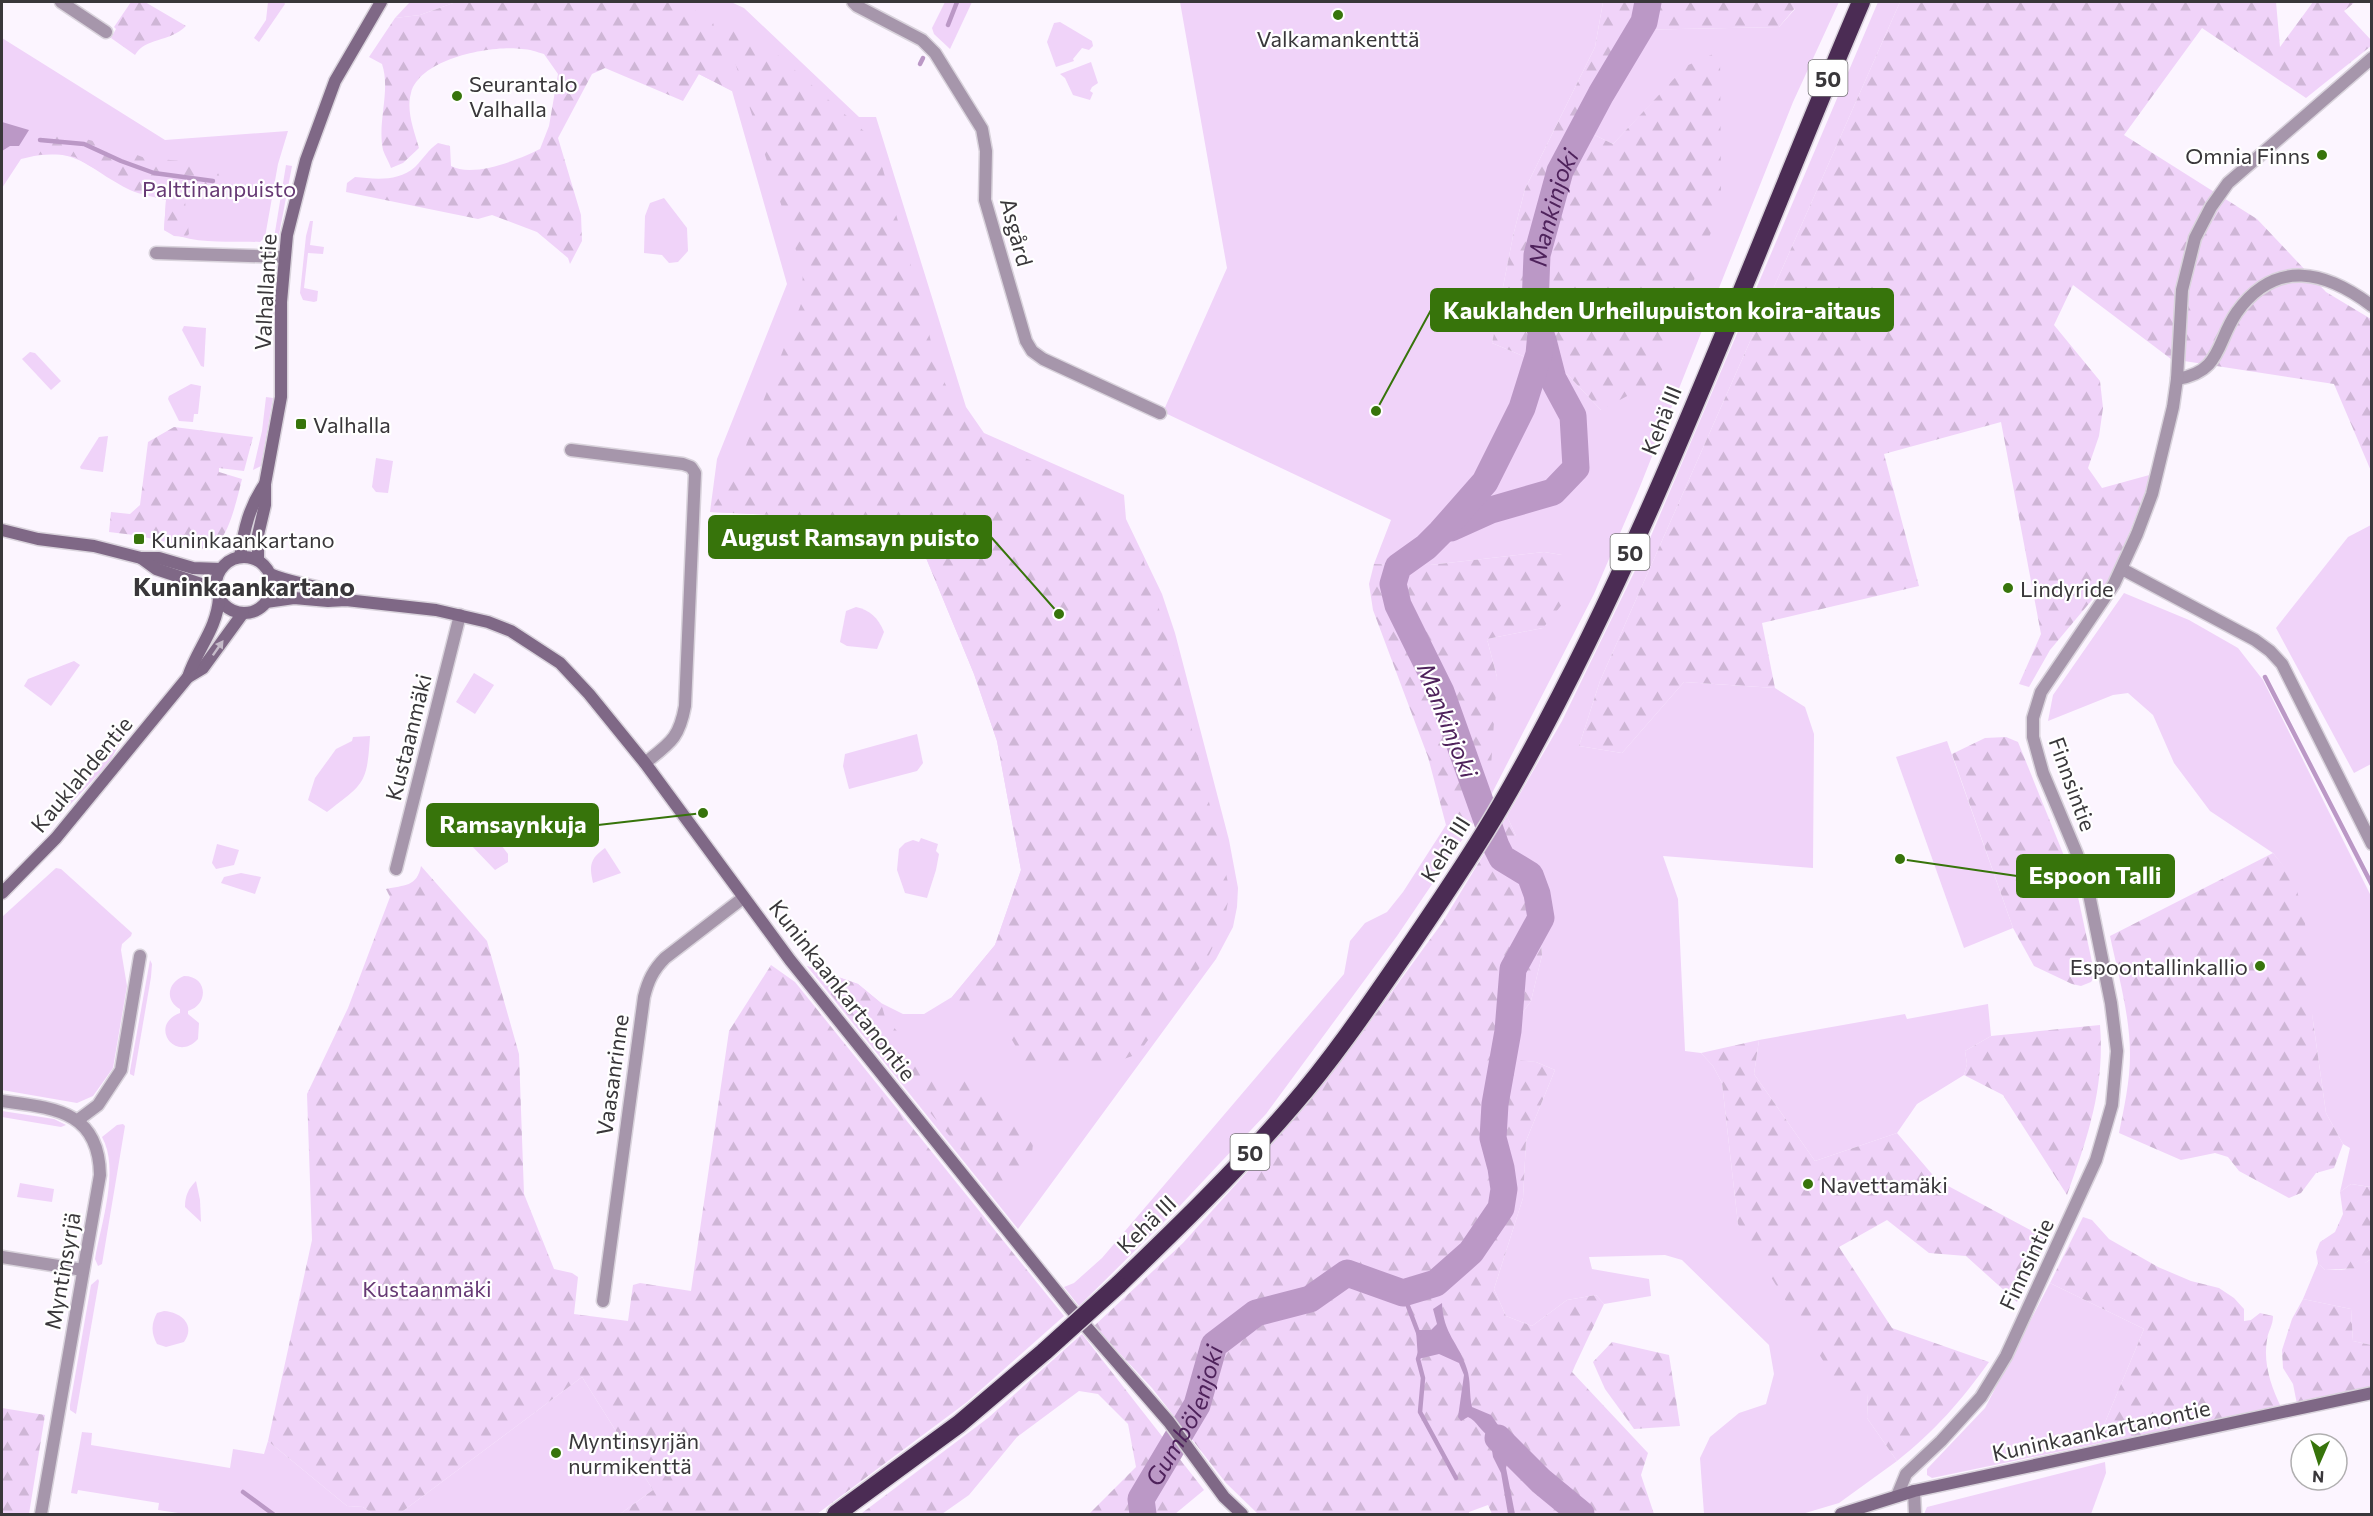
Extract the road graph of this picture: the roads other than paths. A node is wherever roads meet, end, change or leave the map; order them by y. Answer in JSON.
{"nodes":[{"id":1,"x":61,"y":2,"type":"edge"},
{"id":2,"x":387,"y":2,"type":"edge"},
{"id":3,"x":853,"y":2,"type":"edge"},
{"id":4,"x":1861,"y":2,"type":"edge"},
{"id":5,"x":379,"y":7,"type":"edge"},
{"id":6,"x":106,"y":32,"type":"dead end"},
{"id":7,"x":2372,"y":58,"type":"edge"},
{"id":8,"x":156,"y":254,"type":"dead end"},
{"id":9,"x":284,"y":257,"type":"junction"},
{"id":10,"x":2372,"y":306,"type":"edge"},
{"id":11,"x":2177,"y":379,"type":"junction"},
{"id":12,"x":1160,"y":413,"type":"dead end"},
{"id":13,"x":571,"y":450,"type":"dead end"},
{"id":14,"x":265,"y":484,"type":"junction"},
{"id":15,"x":2,"y":531,"type":"edge"},
{"id":16,"x":240,"y":557,"type":"junction"},
{"id":17,"x":141,"y":558,"type":"junction"},
{"id":18,"x":258,"y":560,"type":"junction"},
{"id":19,"x":220,"y":569,"type":"junction"},
{"id":20,"x":2122,"y":569,"type":"junction"},
{"id":21,"x":270,"y":574,"type":"junction"},
{"id":22,"x":217,"y":594,"type":"junction"},
{"id":23,"x":346,"y":600,"type":"junction"},
{"id":24,"x":266,"y":602,"type":"junction"},
{"id":25,"x":243,"y":613,"type":"junction"},
{"id":26,"x":460,"y":615,"type":"junction"},
{"id":27,"x":188,"y":676,"type":"junction"},
{"id":28,"x":645,"y":763,"type":"junction"},
{"id":29,"x":2372,"y":843,"type":"edge"},
{"id":30,"x":396,"y":869,"type":"dead end"},
{"id":31,"x":2,"y":893,"type":"edge"},
{"id":32,"x":743,"y":898,"type":"junction"},
{"id":33,"x":140,"y":956,"type":"dead end"},
{"id":34,"x":2,"y":1101,"type":"edge"},
{"id":35,"x":78,"y":1120,"type":"junction"},
{"id":36,"x":2,"y":1257,"type":"edge"},
{"id":37,"x":83,"y":1270,"type":"junction"},
{"id":38,"x":603,"y":1301,"type":"dead end"},
{"id":39,"x":2372,"y":1394,"type":"edge"},
{"id":40,"x":1914,"y":1491,"type":"junction"},
{"id":41,"x":1896,"y":1496,"type":"junction"},
{"id":42,"x":41,"y":1515,"type":"edge"},
{"id":43,"x":836,"y":1515,"type":"edge"},
{"id":44,"x":1242,"y":1515,"type":"edge"},
{"id":45,"x":1841,"y":1515,"type":"edge"},
{"id":46,"x":1915,"y":1515,"type":"edge"}],
"edges":[{"from":1,"to":6,"type":"street"},
{"from":2,"to":5,"type":"street","name":"Valhallantie"},
{"from":3,"to":12,"type":"street","name":"Asgård"},
{"from":4,"to":43,"type":"highway","name":"Kehä III","number":"50","bridge":true},
{"from":5,"to":9,"type":"street","name":"Valhallantie"},
{"from":7,"to":11,"type":"street","name":"Finnsintie"},
{"from":8,"to":9,"type":"street"},
{"from":9,"to":14,"type":"street","name":"Valhallantie"},
{"from":10,"to":11,"type":"street"},
{"from":11,"to":20,"type":"street","name":"Finnsintie"},
{"from":13,"to":28,"type":"street"},
{"from":14,"to":16,"type":"street","name":"Valhallantie"},
{"from":14,"to":18,"type":"street","name":"Valhallantie"},
{"from":15,"to":17,"type":"street"},
{"from":16,"to":18,"type":"street"},
{"from":16,"to":19,"type":"street"},
{"from":17,"to":19,"type":"street"},
{"from":17,"to":22,"type":"street"},
{"from":18,"to":21,"type":"street"},
{"from":19,"to":22,"type":"street"},
{"from":20,"to":29,"type":"street"},
{"from":20,"to":41,"type":"street","name":"Finnsintie"},
{"from":21,"to":23,"type":"street","name":"Kuninkaankartanontie"},
{"from":21,"to":24,"type":"street"},
{"from":22,"to":25,"type":"street"},
{"from":22,"to":27,"type":"street","name":"Kauklahdentie"},
{"from":23,"to":24,"type":"street","name":"Kuninkaankartanontie"},
{"from":23,"to":26,"type":"street","name":"Kuninkaankartanontie"},
{"from":24,"to":25,"type":"street"},
{"from":27,"to":25,"type":"street","name":"Kauklahdentie","one_way":true},
{"from":26,"to":28,"type":"street","name":"Kuninkaankartanontie"},
{"from":26,"to":30,"type":"street","name":"Kustaanmäki"},
{"from":27,"to":31,"type":"street","name":"Kauklahdentie"},
{"from":28,"to":32,"type":"street","name":"Kuninkaankartanontie"},
{"from":32,"to":38,"type":"street","name":"Vaasanrinne"},
{"from":32,"to":44,"type":"street","name":"Kuninkaankartanontie"},
{"from":33,"to":35,"type":"street"},
{"from":34,"to":35,"type":"street"},
{"from":35,"to":37,"type":"street","name":"Myntinsyrjä"},
{"from":36,"to":37,"type":"street"},
{"from":37,"to":42,"type":"street","name":"Myntinsyrjä"},
{"from":39,"to":40,"type":"street","name":"Kuninkaankartanontie"},
{"from":40,"to":41,"type":"street","name":"Kuninkaankartanontie"},
{"from":40,"to":46,"type":"street"},
{"from":41,"to":45,"type":"street","name":"Kuninkaankartanontie"}]}
